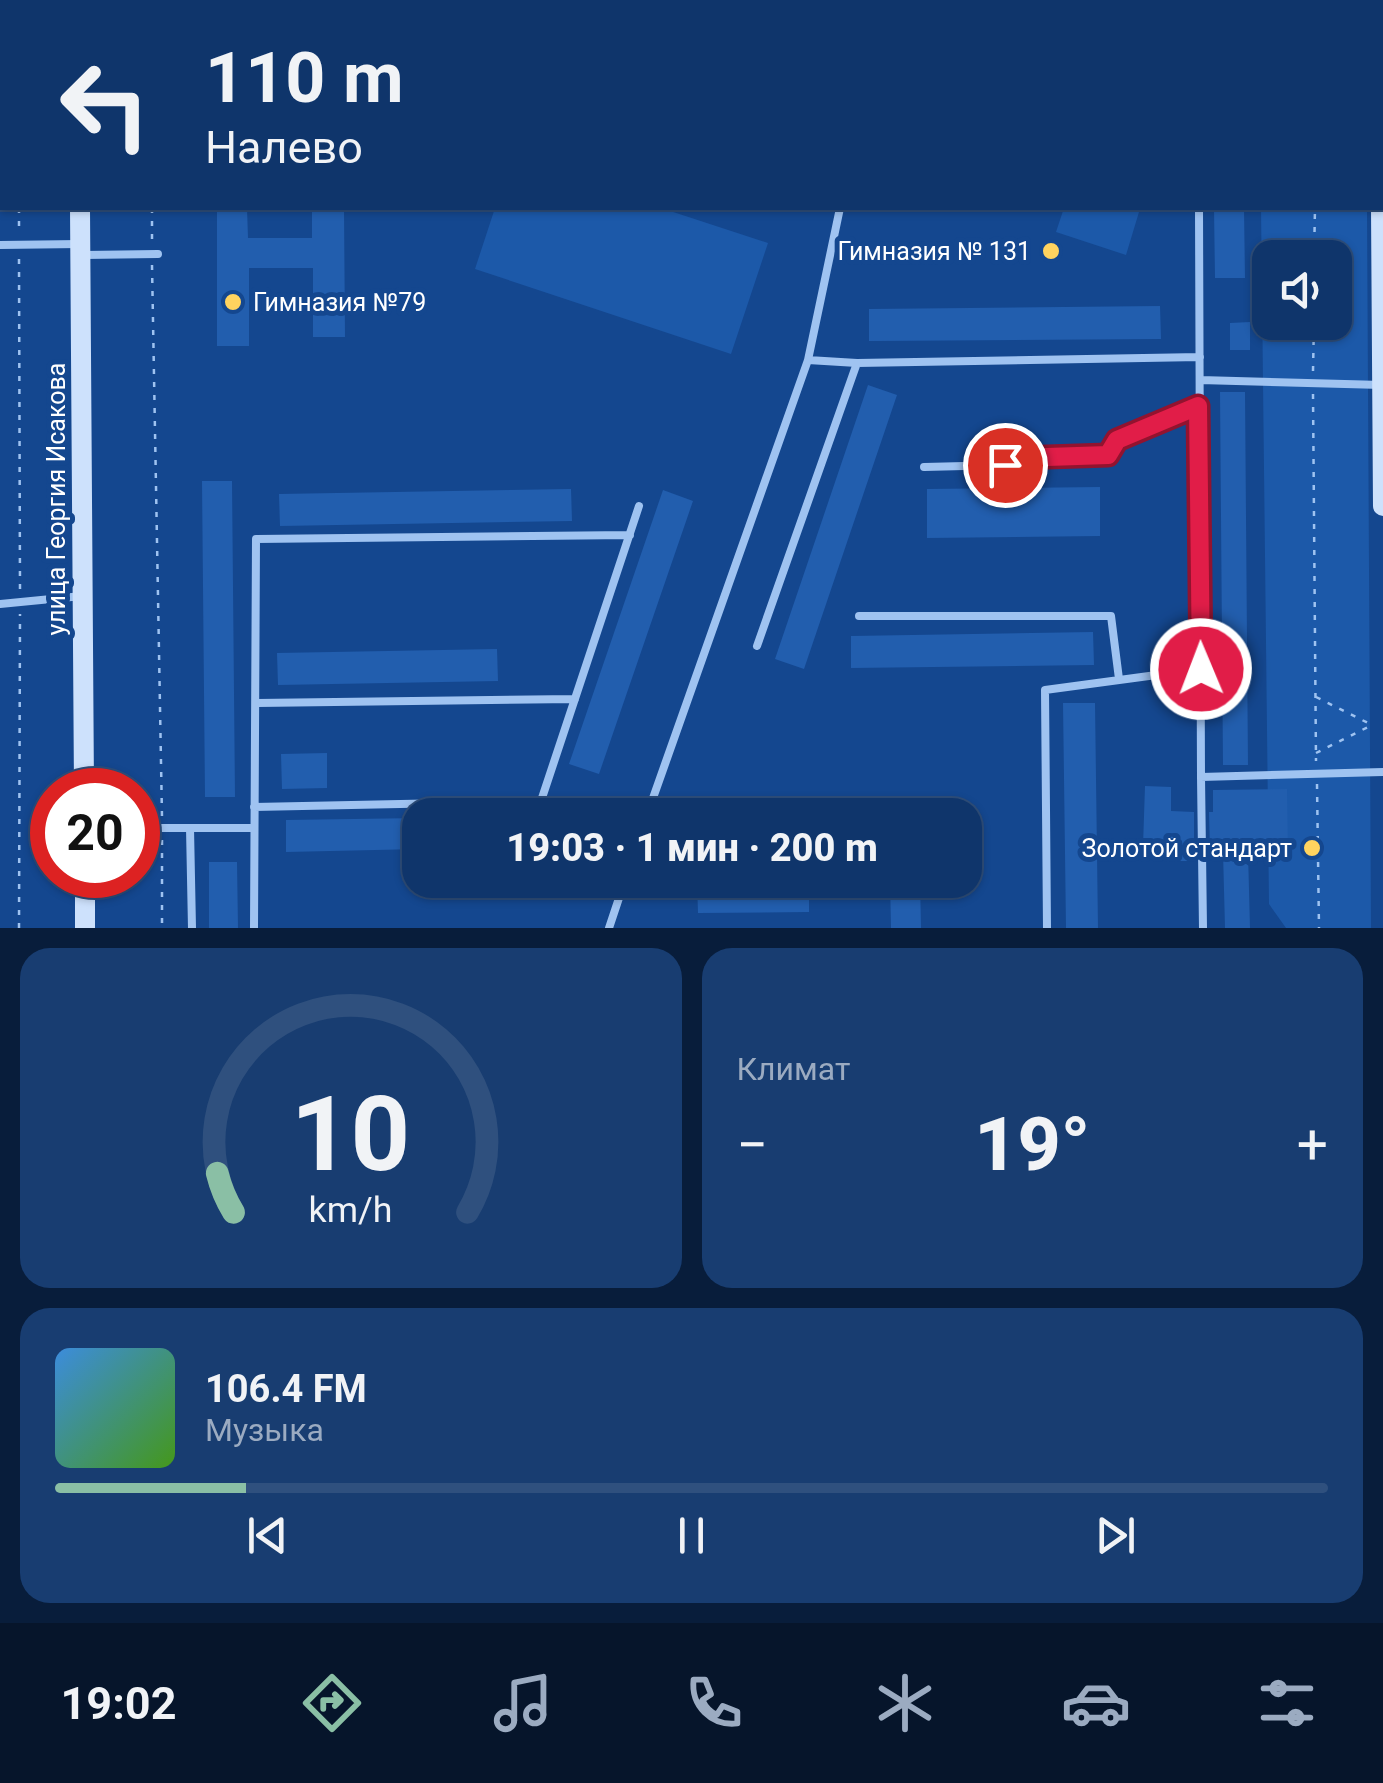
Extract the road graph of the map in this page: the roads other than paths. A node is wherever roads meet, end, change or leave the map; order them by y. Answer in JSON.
{"nodes":[{"id":1,"x":80,"y":210,"type":"edge"},
{"id":2,"x":840,"y":210,"type":"edge"},
{"id":3,"x":1199,"y":210,"type":"edge"},
{"id":4,"x":1381,"y":210,"type":"edge"},
{"id":5,"x":0,"y":245,"type":"edge"},
{"id":6,"x":80,"y":249,"type":"junction"},
{"id":7,"x":155,"y":254,"type":"road end"},
{"id":8,"x":1200,"y":357,"type":"junction"},
{"id":9,"x":808,"y":360,"type":"junction"},
{"id":10,"x":856,"y":364,"type":"junction"},
{"id":11,"x":1200,"y":380,"type":"junction"},
{"id":12,"x":1382,"y":386,"type":"edge"},
{"id":13,"x":1198,"y":406,"type":"junction"},
{"id":14,"x":924,"y":467,"type":"dead end"},
{"id":15,"x":639,"y":506,"type":"dead end"},
{"id":16,"x":1383,"y":506,"type":"edge"},
{"id":17,"x":630,"y":534,"type":"junction"},
{"id":18,"x":82,"y":596,"type":"junction"},
{"id":19,"x":0,"y":604,"type":"edge"},
{"id":20,"x":859,"y":616,"type":"dead end"},
{"id":21,"x":757,"y":646,"type":"dead end"},
{"id":22,"x":1201,"y":669,"type":"junction"},
{"id":23,"x":1119,"y":679,"type":"junction"},
{"id":24,"x":575,"y":699,"type":"junction"},
{"id":25,"x":257,"y":702,"type":"junction"},
{"id":26,"x":84,"y":768,"type":"edge"},
{"id":27,"x":1383,"y":772,"type":"edge"},
{"id":28,"x":1201,"y":777,"type":"junction"},
{"id":29,"x":542,"y":798,"type":"edge"},
{"id":30,"x":653,"y":798,"type":"edge"},
{"id":31,"x":402,"y":803,"type":"edge"},
{"id":32,"x":254,"y":807,"type":"junction"},
{"id":33,"x":160,"y":828,"type":"edge"},
{"id":34,"x":190,"y":828,"type":"junction"},
{"id":35,"x":254,"y":828,"type":"junction"},
{"id":36,"x":85,"y":898,"type":"edge"},
{"id":37,"x":620,"y":898,"type":"edge"},
{"id":38,"x":85,"y":928,"type":"edge"},
{"id":39,"x":192,"y":928,"type":"edge"},
{"id":40,"x":254,"y":928,"type":"edge"},
{"id":41,"x":609,"y":928,"type":"edge"},
{"id":42,"x":1047,"y":928,"type":"edge"},
{"id":43,"x":1203,"y":928,"type":"edge"}],
"edges":[{"from":1,"to":6,"type":"street","name":"улица Георгия Исакова"},
{"from":2,"to":9,"type":"lane"},
{"from":3,"to":8,"type":"lane"},
{"from":4,"to":12,"type":"street"},
{"from":5,"to":6,"type":"lane"},
{"from":6,"to":7,"type":"lane"},
{"from":6,"to":18,"type":"street","name":"улица Георгия Исакова"},
{"from":8,"to":10,"type":"lane"},
{"from":8,"to":11,"type":"lane"},
{"from":9,"to":10,"type":"lane"},
{"from":9,"to":30,"type":"lane"},
{"from":10,"to":21,"type":"lane"},
{"from":11,"to":12,"type":"lane"},
{"from":11,"to":13,"type":"lane"},
{"from":12,"to":16,"type":"street"},
{"from":13,"to":14,"type":"lane"},
{"from":13,"to":22,"type":"lane"},
{"from":15,"to":17,"type":"lane"},
{"from":17,"to":24,"type":"lane"},
{"from":17,"to":25,"type":"lane"},
{"from":18,"to":19,"type":"lane"},
{"from":18,"to":26,"type":"street","name":"улица Георгия Исакова"},
{"from":20,"to":23,"type":"lane"},
{"from":22,"to":23,"type":"lane"},
{"from":22,"to":28,"type":"lane"},
{"from":23,"to":42,"type":"lane"},
{"from":24,"to":25,"type":"lane"},
{"from":24,"to":29,"type":"lane"},
{"from":25,"to":32,"type":"lane"},
{"from":27,"to":28,"type":"lane"},
{"from":28,"to":43,"type":"lane"},
{"from":31,"to":32,"type":"lane"},
{"from":32,"to":35,"type":"lane"},
{"from":33,"to":34,"type":"lane"},
{"from":34,"to":35,"type":"lane"},
{"from":34,"to":39,"type":"lane"},
{"from":35,"to":40,"type":"lane"},
{"from":36,"to":38,"type":"street"},
{"from":37,"to":41,"type":"lane"}]}
